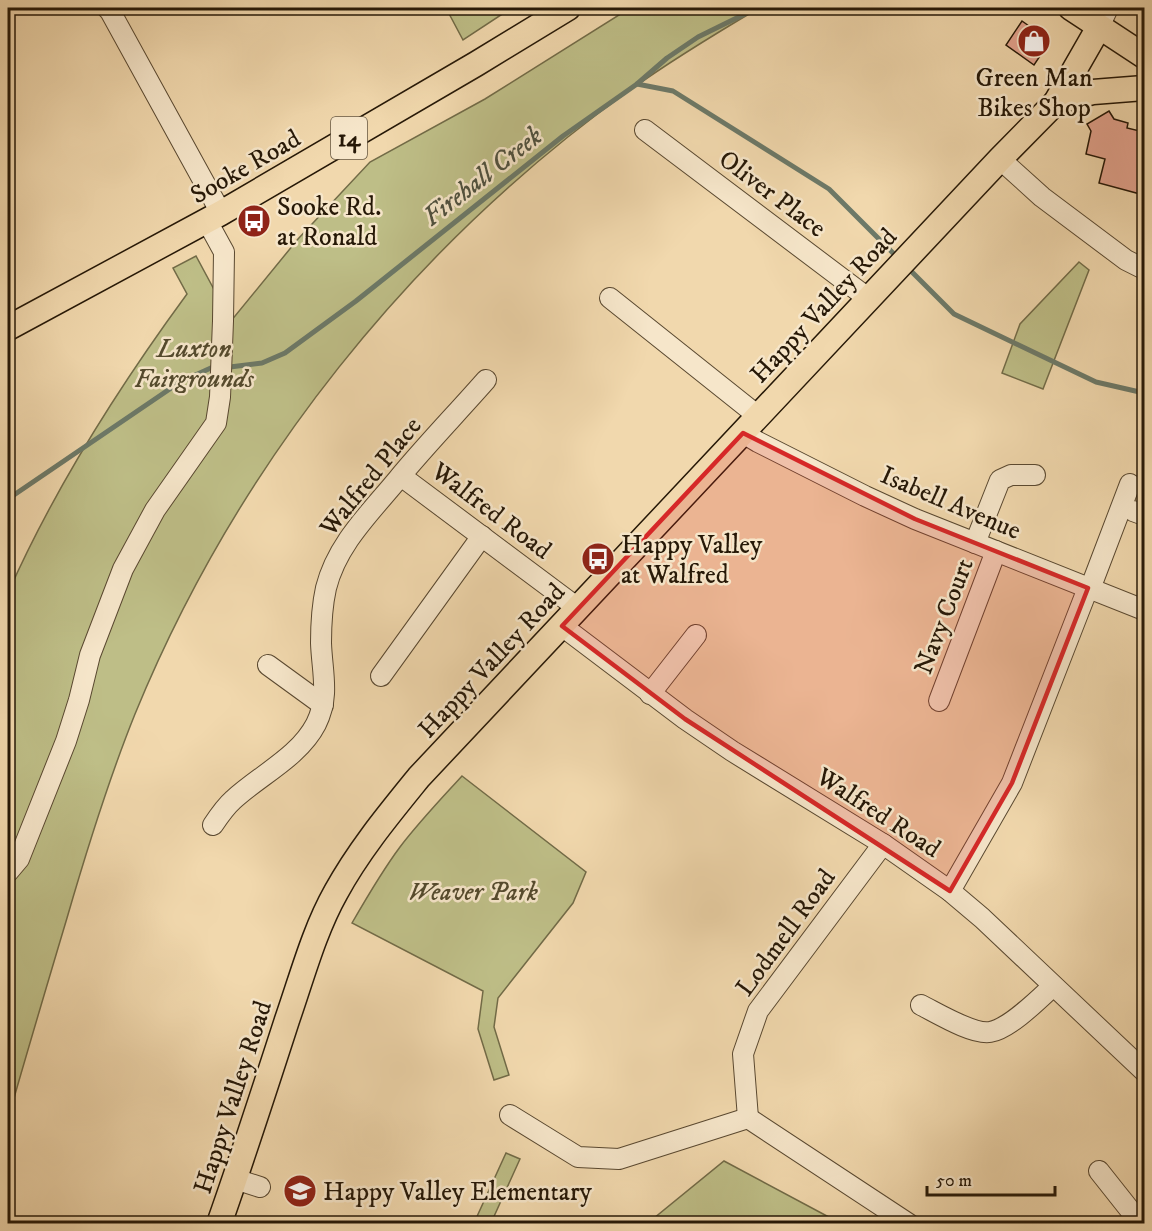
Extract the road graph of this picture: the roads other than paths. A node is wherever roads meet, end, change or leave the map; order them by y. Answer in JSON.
{"nodes":[{"id":1,"x":107,"y":8,"type":"edge"},
{"id":2,"x":568,"y":8,"type":"edge"},
{"id":3,"x":1071,"y":8,"type":"edge"},
{"id":4,"x":1103,"y":17,"type":"edge"},
{"id":5,"x":1144,"y":56,"type":"edge"},
{"id":6,"x":1144,"y":88,"type":"edge"},
{"id":7,"x":1056,"y":102,"type":"junction"},
{"id":8,"x":645,"y":130,"type":"dead end"},
{"id":9,"x":1000,"y":159,"type":"junction"},
{"id":10,"x":214,"y":217,"type":"junction"},
{"id":11,"x":1144,"y":269,"type":"edge"},
{"id":12,"x":610,"y":298,"type":"dead end"},
{"id":13,"x":869,"y":299,"type":"junction"},
{"id":14,"x":8,"y":328,"type":"edge"},
{"id":15,"x":486,"y":380,"type":"dead end"},
{"id":16,"x":751,"y":424,"type":"junction"},
{"id":17,"x":1035,"y":475,"type":"dead end"},
{"id":18,"x":401,"y":476,"type":"junction"},
{"id":19,"x":1130,"y":484,"type":"dead end"},
{"id":20,"x":482,"y":536,"type":"junction"},
{"id":21,"x":975,"y":543,"type":"junction"},
{"id":22,"x":996,"y":551,"type":"junction"},
{"id":23,"x":1089,"y":588,"type":"junction"},
{"id":24,"x":1144,"y":610,"type":"edge"},
{"id":25,"x":570,"y":617,"type":"junction"},
{"id":26,"x":696,"y":635,"type":"dead end"},
{"id":27,"x":268,"y":665,"type":"dead end"},
{"id":28,"x":381,"y":676,"type":"dead end"},
{"id":29,"x":650,"y":694,"type":"junction"},
{"id":30,"x":939,"y":701,"type":"dead end"},
{"id":31,"x":323,"y":705,"type":"junction"},
{"id":32,"x":213,"y":825,"type":"dead end"},
{"id":33,"x":883,"y":844,"type":"junction"},
{"id":34,"x":8,"y":872,"type":"edge"},
{"id":35,"x":950,"y":891,"type":"junction"},
{"id":36,"x":1053,"y":986,"type":"junction"},
{"id":37,"x":921,"y":1005,"type":"dead end"},
{"id":38,"x":1144,"y":1071,"type":"edge"},
{"id":39,"x":510,"y":1115,"type":"dead end"},
{"id":40,"x":748,"y":1118,"type":"junction"},
{"id":41,"x":1099,"y":1171,"type":"dead end"},
{"id":42,"x":235,"y":1179,"type":"junction"},
{"id":43,"x":260,"y":1187,"type":"dead end"},
{"id":44,"x":219,"y":1224,"type":"edge"},
{"id":45,"x":909,"y":1224,"type":"edge"},
{"id":46,"x":1141,"y":1224,"type":"edge"}],
"edges":[{"from":1,"to":10,"type":"street"},
{"from":2,"to":10,"type":"main road","name":"Sooke Road","number":"14"},
{"from":3,"to":4,"type":"main road"},
{"from":4,"to":5,"type":"main road"},
{"from":4,"to":7,"type":"main road","name":"Happy Valley Road"},
{"from":6,"to":7,"type":"main road"},
{"from":7,"to":9,"type":"main road","name":"Happy Valley Road"},
{"from":8,"to":13,"type":"street","name":"Oliver Place"},
{"from":9,"to":11,"type":"street"},
{"from":9,"to":13,"type":"main road","name":"Happy Valley Road"},
{"from":10,"to":14,"type":"main road","name":"Sooke Road","number":"14"},
{"from":10,"to":34,"type":"street"},
{"from":12,"to":16,"type":"street","name":"Isabell Avenue"},
{"from":13,"to":16,"type":"main road","name":"Happy Valley Road"},
{"from":15,"to":18,"type":"street","name":"Walfred Place"},
{"from":16,"to":21,"type":"street","name":"Isabell Avenue"},
{"from":16,"to":25,"type":"main road","name":"Happy Valley Road"},
{"from":17,"to":21,"type":"street"},
{"from":18,"to":20,"type":"street","name":"Walfred Road"},
{"from":18,"to":31,"type":"street","name":"Walfred Place"},
{"from":19,"to":23,"type":"street"},
{"from":20,"to":25,"type":"street","name":"Walfred Road"},
{"from":20,"to":28,"type":"street"},
{"from":21,"to":22,"type":"street","name":"Isabell Avenue"},
{"from":22,"to":23,"type":"street","name":"Isabell Avenue"},
{"from":22,"to":30,"type":"street","name":"Navy Court"},
{"from":23,"to":24,"type":"street","name":"Isabell Avenue"},
{"from":23,"to":35,"type":"street"},
{"from":25,"to":29,"type":"street","name":"Walfred Road"},
{"from":25,"to":42,"type":"main road","name":"Happy Valley Road"},
{"from":26,"to":29,"type":"street"},
{"from":27,"to":31,"type":"street"},
{"from":29,"to":33,"type":"street","name":"Walfred Road"},
{"from":31,"to":32,"type":"street","name":"Walfred Place"},
{"from":33,"to":35,"type":"street","name":"Walfred Road"},
{"from":33,"to":40,"type":"street","name":"Lodmell Road"},
{"from":35,"to":36,"type":"street","name":"Walfred Road"},
{"from":36,"to":37,"type":"street"},
{"from":36,"to":38,"type":"street","name":"Walfred Road"},
{"from":39,"to":40,"type":"street"},
{"from":40,"to":45,"type":"street"},
{"from":41,"to":46,"type":"street"},
{"from":42,"to":43,"type":"street"},
{"from":42,"to":44,"type":"main road","name":"Happy Valley Road"}]}
